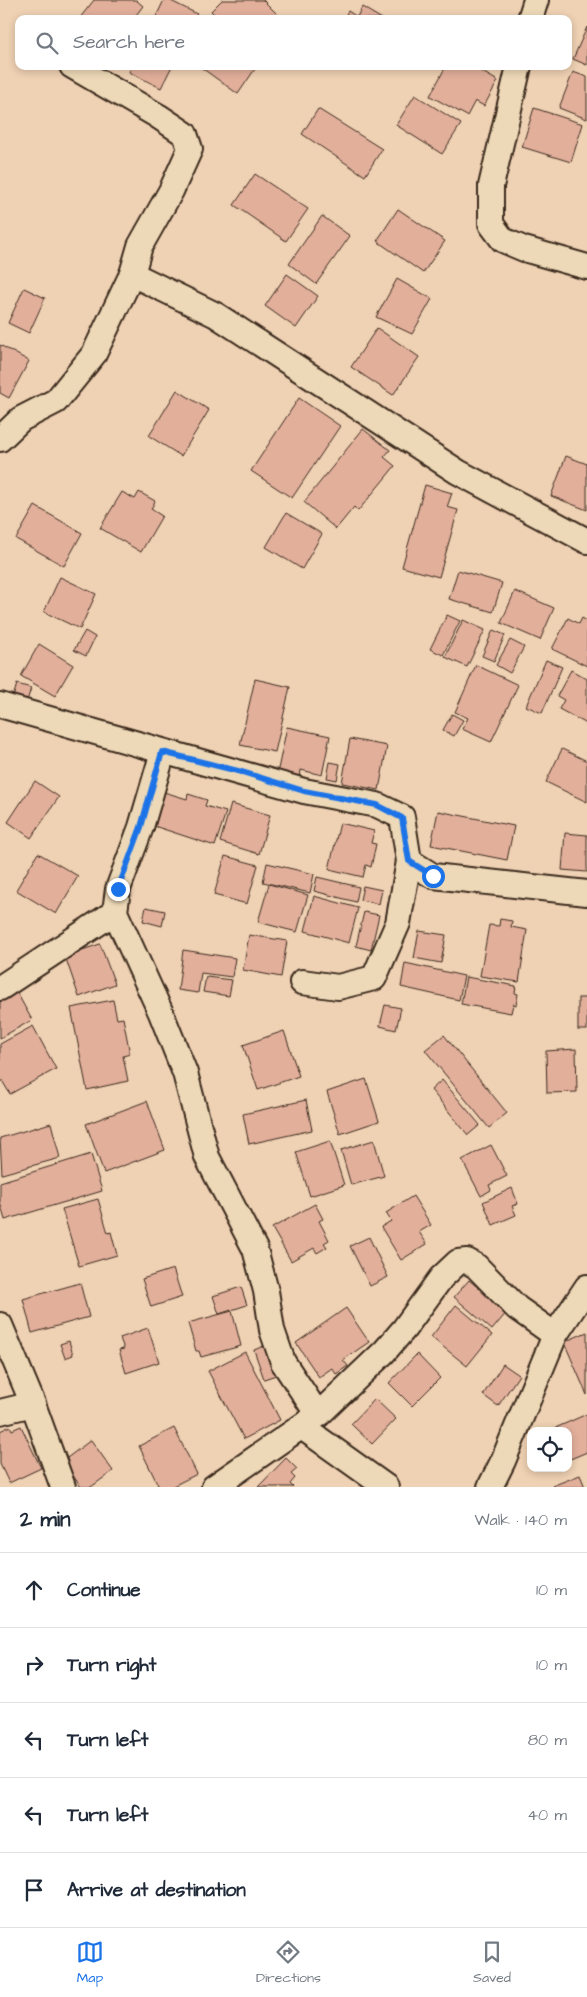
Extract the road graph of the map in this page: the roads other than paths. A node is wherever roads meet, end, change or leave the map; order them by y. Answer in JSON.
{"nodes":[{"id":1,"x":536,"y":0,"type":"edge"},
{"id":2,"x":531,"y":15,"type":"edge"},
{"id":3,"x":79,"y":70,"type":"edge"},
{"id":4,"x":518,"y":70,"type":"edge"},
{"id":5,"x":587,"y":268,"type":"edge"},
{"id":6,"x":132,"y":274,"type":"junction"},
{"id":7,"x":0,"y":439,"type":"edge"},
{"id":8,"x":587,"y":541,"type":"edge"},
{"id":9,"x":0,"y":705,"type":"edge"},
{"id":10,"x":162,"y":752,"type":"junction"},
{"id":11,"x":409,"y":861,"type":"junction"},
{"id":12,"x":587,"y":893,"type":"edge"},
{"id":13,"x":115,"y":912,"type":"junction"},
{"id":14,"x":302,"y":982,"type":"dead end"},
{"id":15,"x":0,"y":988,"type":"edge"},
{"id":16,"x":587,"y":1287,"type":"edge"},
{"id":17,"x":0,"y":1325,"type":"edge"},
{"id":18,"x":555,"y":1336,"type":"junction"},
{"id":19,"x":33,"y":1404,"type":"junction"},
{"id":20,"x":0,"y":1412,"type":"edge"},
{"id":21,"x":310,"y":1421,"type":"junction"},
{"id":22,"x":63,"y":1487,"type":"edge"},
{"id":23,"x":214,"y":1487,"type":"edge"},
{"id":24,"x":386,"y":1487,"type":"edge"},
{"id":25,"x":490,"y":1487,"type":"edge"}],
"edges":[{"from":1,"to":2,"type":"street"},
{"from":3,"to":6,"type":"street"},
{"from":4,"to":5,"type":"street"},
{"from":6,"to":7,"type":"street"},
{"from":6,"to":8,"type":"street"},
{"from":9,"to":10,"type":"street"},
{"from":10,"to":11,"type":"street"},
{"from":10,"to":13,"type":"street"},
{"from":11,"to":12,"type":"street"},
{"from":11,"to":14,"type":"street"},
{"from":13,"to":15,"type":"street"},
{"from":13,"to":21,"type":"street"},
{"from":16,"to":18,"type":"street"},
{"from":17,"to":19,"type":"street"},
{"from":18,"to":21,"type":"street"},
{"from":18,"to":25,"type":"street"},
{"from":19,"to":20,"type":"street"},
{"from":19,"to":22,"type":"street"},
{"from":21,"to":23,"type":"street"},
{"from":21,"to":24,"type":"street"}]}
